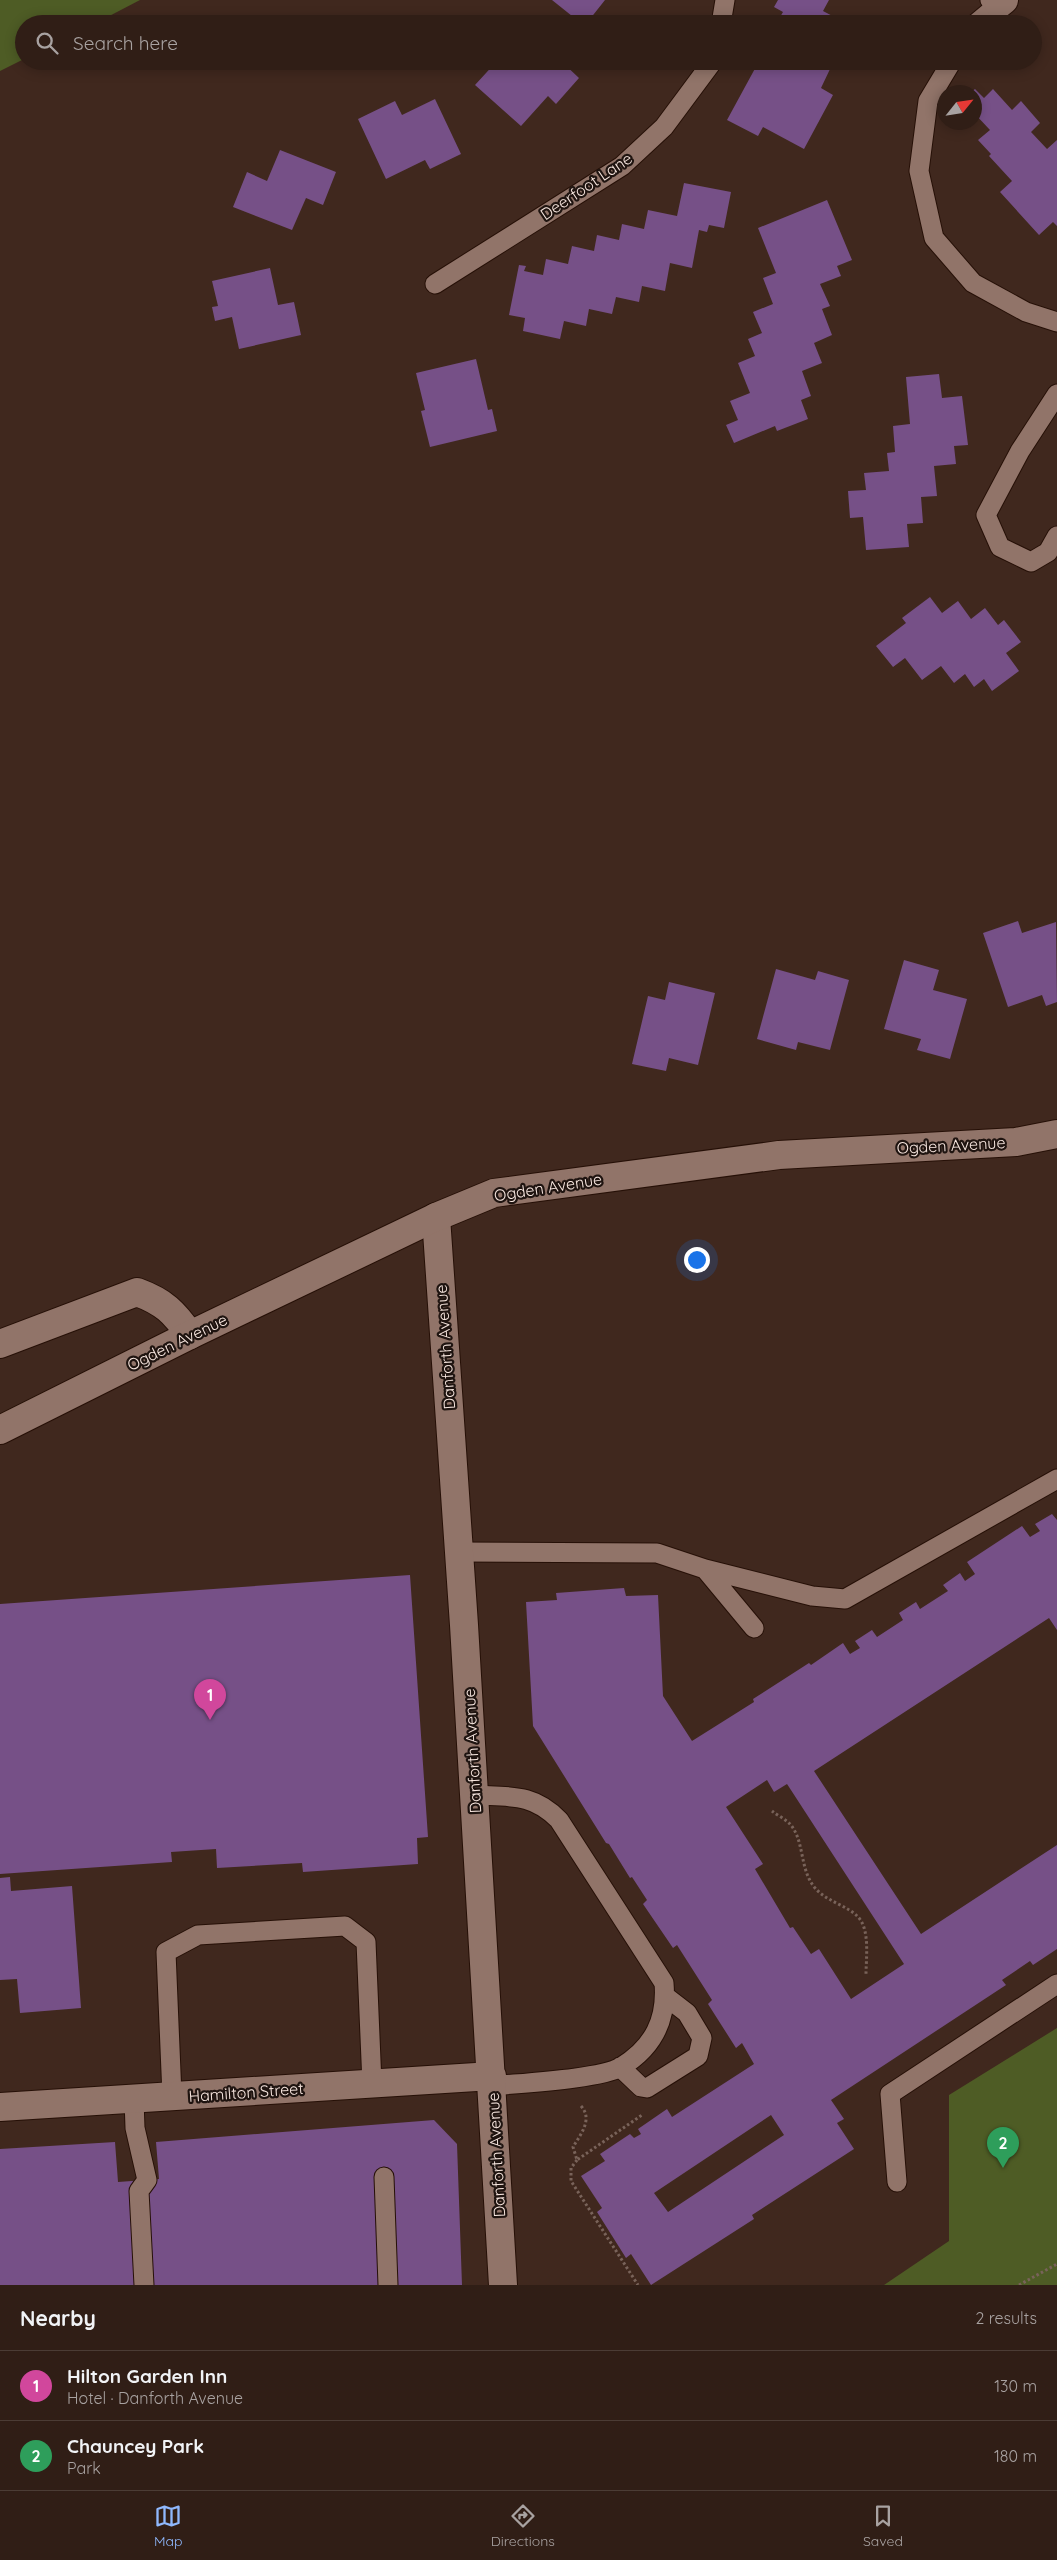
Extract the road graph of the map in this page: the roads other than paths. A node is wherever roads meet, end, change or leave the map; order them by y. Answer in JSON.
{"nodes":[{"id":1,"x":725,"y":0,"type":"edge"},
{"id":2,"x":998,"y":1,"type":"edge"},
{"id":3,"x":723,"y":15,"type":"edge"},
{"id":4,"x":984,"y":15,"type":"edge"},
{"id":5,"x":706,"y":70,"type":"edge"},
{"id":6,"x":947,"y":70,"type":"edge"},
{"id":7,"x":435,"y":284,"type":"dead end"},
{"id":8,"x":1057,"y":322,"type":"edge"},
{"id":9,"x":1057,"y":394,"type":"edge"},
{"id":10,"x":1057,"y":536,"type":"edge"},
{"id":11,"x":1057,"y":1134,"type":"edge"},
{"id":12,"x":436,"y":1217,"type":"junction"},
{"id":13,"x":190,"y":1335,"type":"junction"},
{"id":14,"x":0,"y":1344,"type":"edge"},
{"id":15,"x":0,"y":1430,"type":"edge"},
{"id":16,"x":1057,"y":1479,"type":"edge"},
{"id":17,"x":460,"y":1552,"type":"junction"},
{"id":18,"x":705,"y":1569,"type":"junction"},
{"id":19,"x":754,"y":1628,"type":"dead end"},
{"id":20,"x":474,"y":1795,"type":"junction"},
{"id":21,"x":1057,"y":1984,"type":"edge"},
{"id":22,"x":665,"y":1996,"type":"junction"},
{"id":23,"x":620,"y":2067,"type":"junction"},
{"id":24,"x":492,"y":2081,"type":"junction"},
{"id":25,"x":372,"y":2084,"type":"junction"},
{"id":26,"x":172,"y":2096,"type":"junction"},
{"id":27,"x":134,"y":2099,"type":"junction"},
{"id":28,"x":0,"y":2107,"type":"edge"},
{"id":29,"x":384,"y":2177,"type":"dead end"},
{"id":30,"x":897,"y":2182,"type":"dead end"},
{"id":31,"x":144,"y":2285,"type":"edge"},
{"id":32,"x":388,"y":2285,"type":"edge"},
{"id":33,"x":503,"y":2285,"type":"edge"}],
"edges":[{"from":1,"to":3,"type":"lane"},
{"from":2,"to":4,"type":"lane"},
{"from":5,"to":7,"type":"lane","name":"Deerfoot Lane"},
{"from":6,"to":8,"type":"lane"},
{"from":9,"to":10,"type":"lane"},
{"from":11,"to":12,"type":"street","name":"Ogden Avenue"},
{"from":12,"to":13,"type":"street","name":"Ogden Avenue"},
{"from":12,"to":17,"type":"street","name":"Danforth Avenue"},
{"from":13,"to":14,"type":"street"},
{"from":13,"to":15,"type":"street","name":"Ogden Avenue"},
{"from":16,"to":18,"type":"lane"},
{"from":17,"to":18,"type":"lane"},
{"from":17,"to":20,"type":"street","name":"Danforth Avenue"},
{"from":18,"to":19,"type":"lane"},
{"from":20,"to":22,"type":"lane"},
{"from":20,"to":24,"type":"street","name":"Danforth Avenue"},
{"from":21,"to":30,"type":"lane"},
{"from":22,"to":23,"type":"lane"},
{"from":22,"to":23,"type":"lane"},
{"from":23,"to":24,"type":"lane"},
{"from":24,"to":25,"type":"street","name":"Hamilton Street"},
{"from":24,"to":33,"type":"street","name":"Danforth Avenue"},
{"from":25,"to":26,"type":"street","name":"Hamilton Street"},
{"from":25,"to":26,"type":"lane"},
{"from":26,"to":27,"type":"street","name":"Hamilton Street"},
{"from":27,"to":28,"type":"street","name":"Hamilton Street"},
{"from":27,"to":31,"type":"lane"},
{"from":29,"to":32,"type":"lane"}]}
